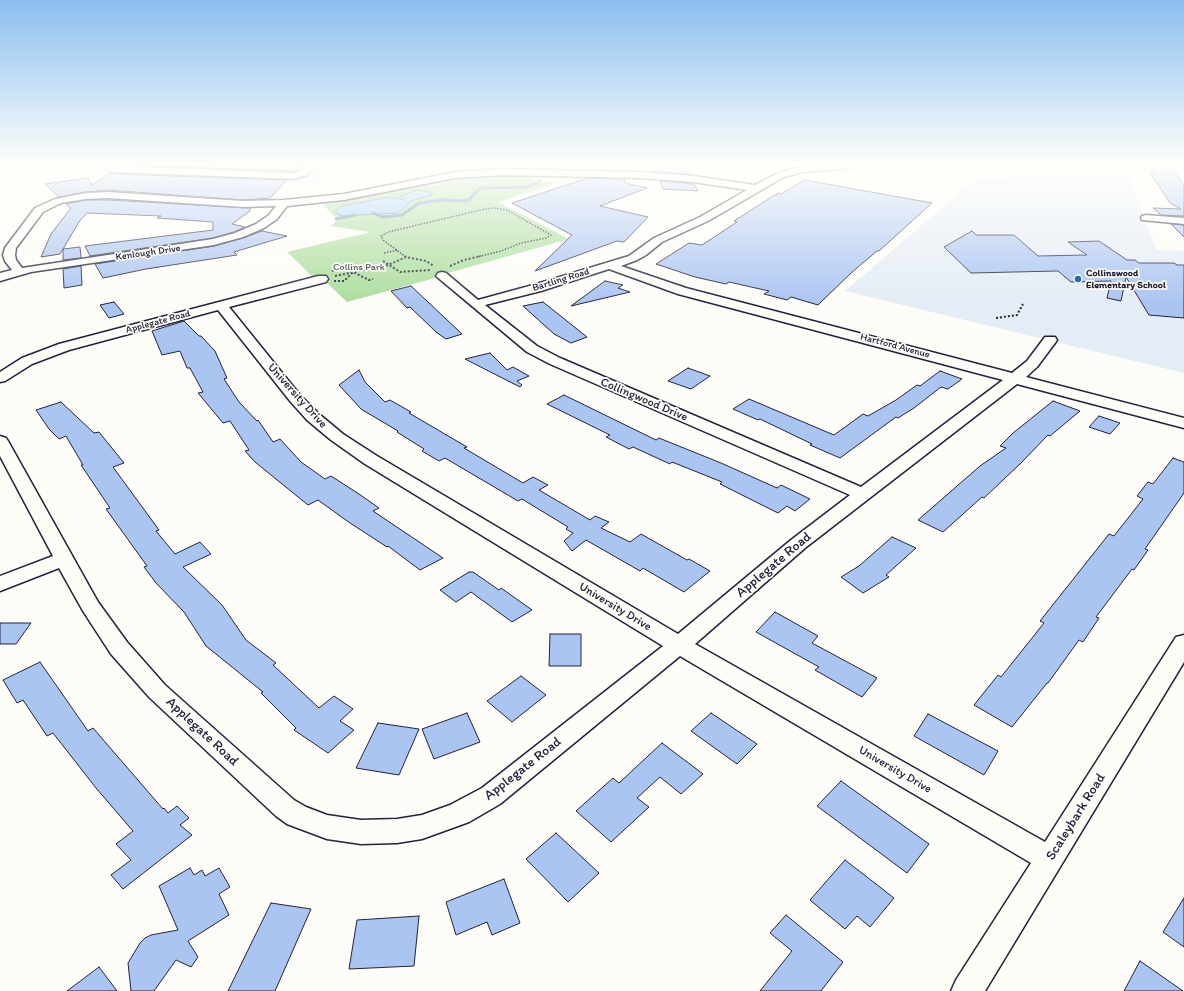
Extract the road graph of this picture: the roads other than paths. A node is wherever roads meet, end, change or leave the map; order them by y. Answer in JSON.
{"nodes":[{"id":1,"x":38,"y":211,"type":"edge"},
{"id":2,"x":278,"y":211,"type":"edge"},
{"id":3,"x":717,"y":211,"type":"edge"},
{"id":4,"x":1146,"y":218,"type":"dead end"},
{"id":5,"x":1184,"y":221,"type":"edge"},
{"id":6,"x":608,"y":265,"type":"junction"},
{"id":7,"x":19,"y":272,"type":"junction"},
{"id":8,"x":437,"y":272,"type":"road end"},
{"id":9,"x":0,"y":277,"type":"edge"},
{"id":10,"x":326,"y":278,"type":"road end"},
{"id":11,"x":476,"y":304,"type":"junction"},
{"id":12,"x":220,"y":306,"type":"junction"},
{"id":13,"x":1050,"y":340,"type":"dead end"},
{"id":14,"x":0,"y":378,"type":"edge"},
{"id":15,"x":1016,"y":378,"type":"junction"},
{"id":16,"x":1184,"y":422,"type":"edge"},
{"id":17,"x":0,"y":441,"type":"edge"},
{"id":18,"x":863,"y":494,"type":"junction"},
{"id":19,"x":65,"y":558,"type":"junction"},
{"id":20,"x":0,"y":584,"type":"edge"},
{"id":21,"x":1184,"y":643,"type":"edge"},
{"id":22,"x":679,"y":646,"type":"junction"},
{"id":23,"x":1050,"y":859,"type":"junction"},
{"id":24,"x":967,"y":991,"type":"edge"}],
"edges":[{"from":1,"to":7,"type":"street"},
{"from":2,"to":7,"type":"street","name":"Kenlough Drive"},
{"from":3,"to":6,"type":"street","name":"Bartling Road"},
{"from":4,"to":5,"type":"street"},
{"from":6,"to":11,"type":"street","name":"Bartling Road"},
{"from":6,"to":15,"type":"street","name":"Hartford Avenue"},
{"from":7,"to":9,"type":"street","name":"Kenlough Drive"},
{"from":8,"to":11,"type":"street","name":"Collingwood Drive"},
{"from":10,"to":12,"type":"street","name":"Applegate Road"},
{"from":11,"to":18,"type":"street","name":"Collingwood Drive"},
{"from":12,"to":14,"type":"street","name":"Applegate Road"},
{"from":12,"to":22,"type":"street","name":"University Drive"},
{"from":13,"to":15,"type":"street","name":"Applegate Road"},
{"from":15,"to":16,"type":"street","name":"Hartford Avenue"},
{"from":15,"to":18,"type":"street","name":"Applegate Road"},
{"from":17,"to":19,"type":"street","name":"Applegate Road"},
{"from":18,"to":22,"type":"street","name":"Applegate Road"},
{"from":19,"to":20,"type":"street"},
{"from":19,"to":22,"type":"street","name":"Applegate Road"},
{"from":21,"to":23,"type":"street","name":"Scaleybark Road"},
{"from":22,"to":23,"type":"street","name":"University Drive"},
{"from":23,"to":24,"type":"street","name":"Scaleybark Road"}]}
